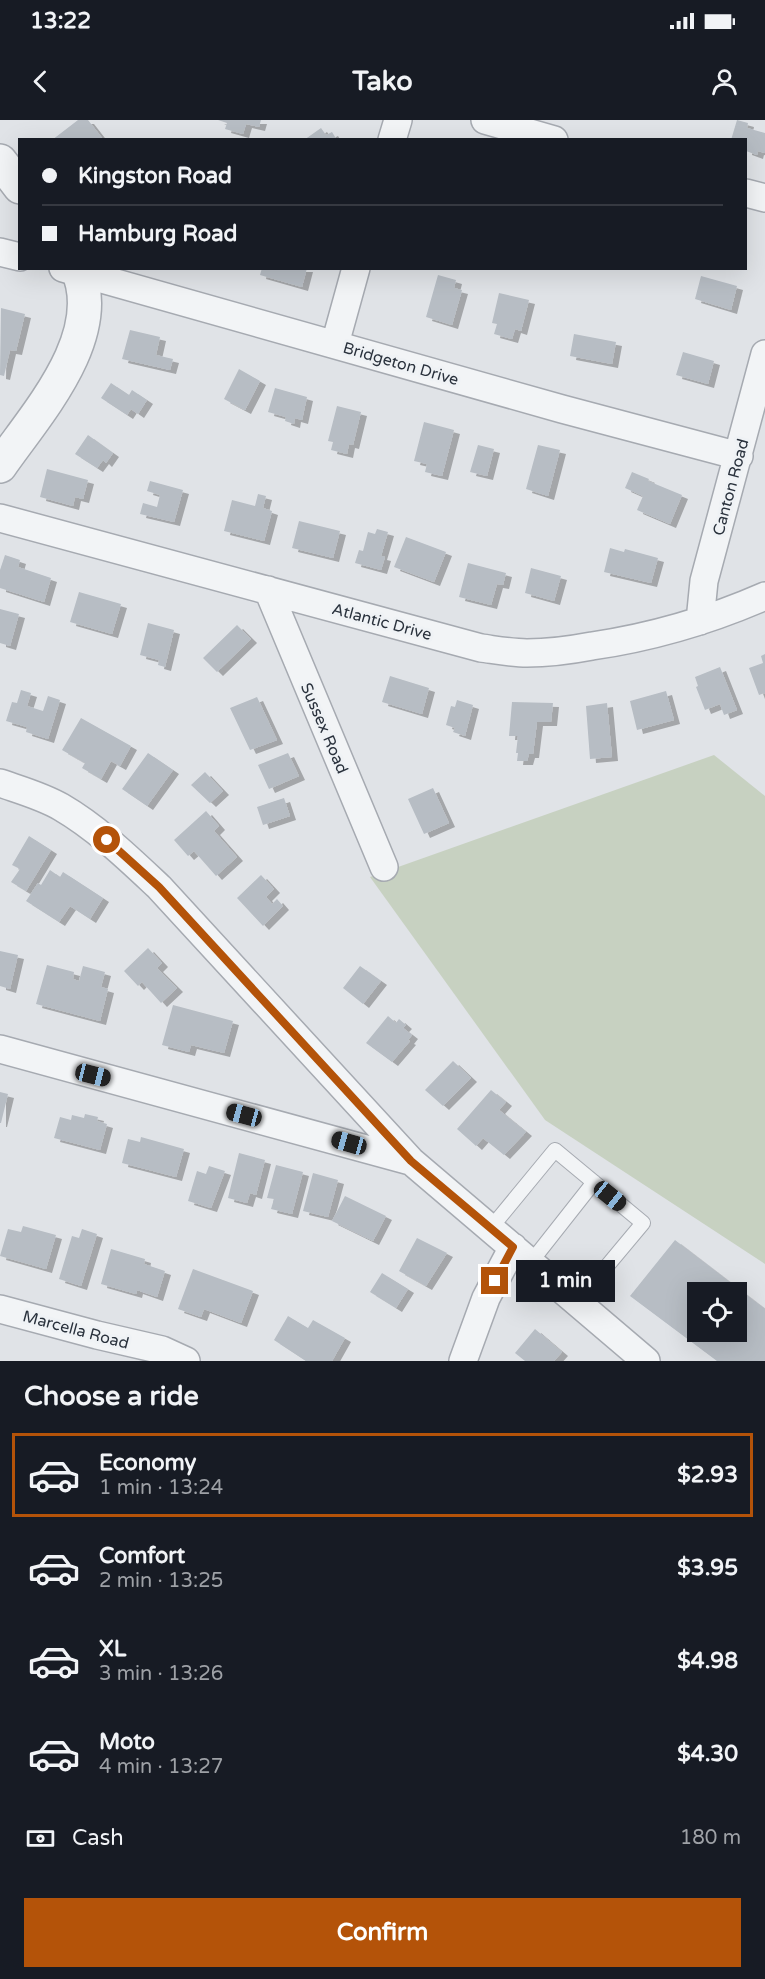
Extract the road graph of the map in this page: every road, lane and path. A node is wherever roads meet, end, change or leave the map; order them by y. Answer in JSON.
{"nodes":[{"id":1,"x":398,"y":120,"type":"edge"},
{"id":2,"x":485,"y":120,"type":"edge"},
{"id":3,"x":393,"y":138,"type":"edge"},
{"id":4,"x":547,"y":138,"type":"edge"},
{"id":5,"x":0,"y":161,"type":"edge"},
{"id":6,"x":18,"y":184,"type":"edge"},
{"id":7,"x":747,"y":193,"type":"edge"},
{"id":8,"x":765,"y":198,"type":"edge"},
{"id":9,"x":0,"y":252,"type":"edge"},
{"id":10,"x":18,"y":256,"type":"edge"},
{"id":11,"x":73,"y":270,"type":"edge"},
{"id":12,"x":355,"y":270,"type":"edge"},
{"id":13,"x":335,"y":344,"type":"junction"},
{"id":14,"x":765,"y":354,"type":"edge"},
{"id":15,"x":739,"y":456,"type":"junction"},
{"id":16,"x":0,"y":466,"type":"edge"},
{"id":17,"x":0,"y":518,"type":"edge"},
{"id":18,"x":268,"y":590,"type":"junction"},
{"id":19,"x":765,"y":596,"type":"edge"},
{"id":20,"x":700,"y":621,"type":"junction"},
{"id":21,"x":0,"y":783,"type":"edge"},
{"id":22,"x":384,"y":867,"type":"dead end"},
{"id":23,"x":0,"y":1049,"type":"edge"},
{"id":24,"x":411,"y":1161,"type":"junction"},
{"id":25,"x":594,"y":1182,"type":"junction"},
{"id":26,"x":490,"y":1229,"type":"junction"},
{"id":27,"x":522,"y":1254,"type":"junction"},
{"id":28,"x":577,"y":1302,"type":"junction"},
{"id":29,"x":0,"y":1309,"type":"edge"},
{"id":30,"x":186,"y":1361,"type":"edge"},
{"id":31,"x":463,"y":1361,"type":"edge"},
{"id":32,"x":646,"y":1361,"type":"edge"}],
"edges":[{"from":1,"to":3,"type":"street"},
{"from":2,"to":4,"type":"street"},
{"from":5,"to":6,"type":"street"},
{"from":7,"to":8,"type":"street"},
{"from":9,"to":10,"type":"street"},
{"from":11,"to":13,"type":"street","name":"Bridgeton Drive"},
{"from":11,"to":16,"type":"street"},
{"from":12,"to":13,"type":"street"},
{"from":13,"to":15,"type":"street","name":"Bridgeton Drive"},
{"from":14,"to":15,"type":"street","name":"Canton Road"},
{"from":15,"to":20,"type":"street","name":"Canton Road"},
{"from":17,"to":18,"type":"street","name":"Atlantic Drive"},
{"from":18,"to":20,"type":"street","name":"Atlantic Drive"},
{"from":18,"to":22,"type":"street","name":"Sussex Road"},
{"from":19,"to":20,"type":"street","name":"Atlantic Drive"},
{"from":21,"to":24,"type":"street"},
{"from":23,"to":24,"type":"street"},
{"from":24,"to":26,"type":"street"},
{"from":25,"to":26,"type":"lane"},
{"from":25,"to":27,"type":"lane"},
{"from":25,"to":28,"type":"lane"},
{"from":26,"to":27,"type":"street"},
{"from":27,"to":28,"type":"street"},
{"from":27,"to":31,"type":"street"},
{"from":28,"to":32,"type":"street"},
{"from":29,"to":30,"type":"street","name":"Marcella Road"}]}
